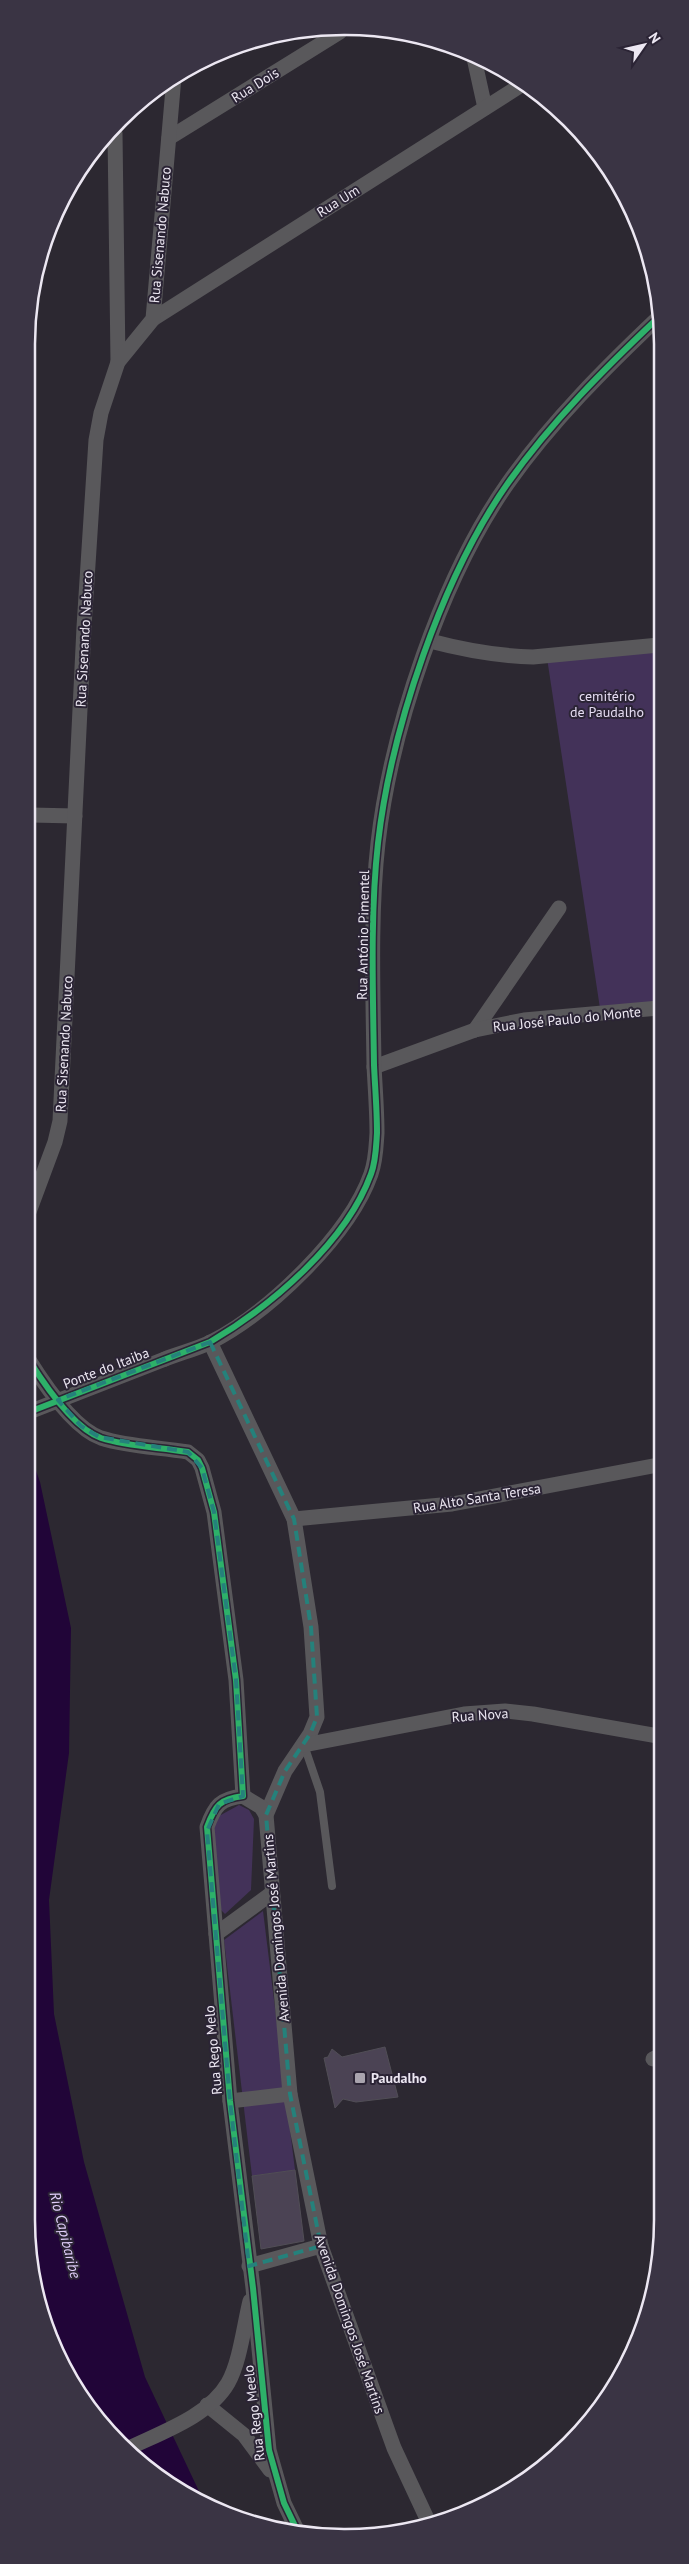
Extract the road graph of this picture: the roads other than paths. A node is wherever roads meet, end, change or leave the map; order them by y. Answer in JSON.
{"nodes":[{"id":1,"x":334,"y":35,"type":"edge"},
{"id":2,"x":475,"y":65,"type":"edge"},
{"id":3,"x":173,"y":87,"type":"edge"},
{"id":4,"x":517,"y":88,"type":"edge"},
{"id":5,"x":485,"y":108,"type":"junction"},
{"id":6,"x":115,"y":137,"type":"edge"},
{"id":7,"x":169,"y":138,"type":"junction"},
{"id":8,"x":153,"y":318,"type":"junction"},
{"id":9,"x":653,"y":323,"type":"edge"},
{"id":10,"x":118,"y":362,"type":"junction"},
{"id":11,"x":430,"y":641,"type":"junction"},
{"id":12,"x":654,"y":645,"type":"edge"},
{"id":13,"x":35,"y":815,"type":"edge"},
{"id":14,"x":75,"y":816,"type":"junction"},
{"id":15,"x":559,"y":908,"type":"dead end"},
{"id":16,"x":654,"y":1008,"type":"edge"},
{"id":17,"x":474,"y":1030,"type":"junction"},
{"id":18,"x":374,"y":1067,"type":"junction"},
{"id":19,"x":35,"y":1196,"type":"edge"},
{"id":20,"x":210,"y":1342,"type":"junction"},
{"id":21,"x":165,"y":1358,"type":"joint"},
{"id":22,"x":35,"y":1368,"type":"edge"},
{"id":23,"x":35,"y":1410,"type":"edge"},
{"id":24,"x":654,"y":1466,"type":"edge"},
{"id":25,"x":294,"y":1518,"type":"junction"},
{"id":26,"x":654,"y":1735,"type":"edge"},
{"id":27,"x":304,"y":1745,"type":"junction"},
{"id":28,"x":243,"y":1796,"type":"junction"},
{"id":29,"x":266,"y":1815,"type":"junction"},
{"id":30,"x":332,"y":1886,"type":"dead end"},
{"id":31,"x":272,"y":1893,"type":"junction"},
{"id":32,"x":216,"y":1934,"type":"junction"},
{"id":33,"x":290,"y":2094,"type":"junction"},
{"id":34,"x":230,"y":2101,"type":"junction"},
{"id":35,"x":320,"y":2246,"type":"junction"},
{"id":36,"x":249,"y":2266,"type":"junction"},
{"id":37,"x":253,"y":2288,"type":"junction"},
{"id":38,"x":207,"y":2405,"type":"junction"},
{"id":39,"x":134,"y":2446,"type":"edge"},
{"id":40,"x":276,"y":2481,"type":"junction"},
{"id":41,"x":426,"y":2518,"type":"edge"},
{"id":42,"x":294,"y":2525,"type":"edge"}],
"edges":[{"from":1,"to":7,"type":"street","name":"Rua Dois"},
{"from":2,"to":5,"type":"street"},
{"from":3,"to":7,"type":"street","name":"Rua Sisenando Nabuco"},
{"from":4,"to":5,"type":"street","name":"Rua Um"},
{"from":5,"to":8,"type":"street","name":"Rua Um"},
{"from":6,"to":10,"type":"street"},
{"from":7,"to":8,"type":"street","name":"Rua Sisenando Nabuco"},
{"from":8,"to":10,"type":"street","name":"Rua Sisenando Nabuco"},
{"from":9,"to":11,"type":"street","name":"Rua António Pimentel"},
{"from":10,"to":14,"type":"street","name":"Rua Sisenando Nabuco"},
{"from":11,"to":12,"type":"street"},
{"from":11,"to":18,"type":"street","name":"Rua António Pimentel"},
{"from":13,"to":14,"type":"street"},
{"from":14,"to":19,"type":"street","name":"Rua Sisenando Nabuco"},
{"from":15,"to":17,"type":"street","name":"Rua José Paulo do Monte"},
{"from":16,"to":17,"type":"street","name":"Rua José Paulo do Monte"},
{"from":17,"to":18,"type":"street","name":"Rua José Paulo do Monte"},
{"from":18,"to":20,"type":"street","name":"Rua António Pimentel"},
{"from":20,"to":21,"type":"street","name":"Rua António Pimentel"},
{"from":20,"to":25,"type":"street","name":"Avenida Domingos José Martins"},
{"from":21,"to":23,"type":"street","name":"Ponte do Itaiba","bridge":true},
{"from":22,"to":28,"type":"street"},
{"from":24,"to":25,"type":"street","name":"Rua Alto Santa Teresa"},
{"from":25,"to":27,"type":"street","name":"Avenida Domingos José Martins"},
{"from":26,"to":27,"type":"street","name":"Rua Nova"},
{"from":27,"to":29,"type":"street","name":"Avenida Domingos José Martins"},
{"from":27,"to":30,"type":"lane"},
{"from":28,"to":29,"type":"street"},
{"from":28,"to":32,"type":"street","name":"Rua Rego Melo"},
{"from":29,"to":31,"type":"street","name":"Avenida Domingos José Martins"},
{"from":31,"to":32,"type":"street"},
{"from":31,"to":33,"type":"street","name":"Avenida Domingos José Martins"},
{"from":32,"to":34,"type":"street","name":"Rua Rego Melo"},
{"from":33,"to":34,"type":"street"},
{"from":33,"to":35,"type":"street","name":"Avenida Domingos José Martins"},
{"from":34,"to":36,"type":"street","name":"Rua Rego Melo"},
{"from":35,"to":36,"type":"street"},
{"from":35,"to":41,"type":"street","name":"Avenida Domingos José Martins"},
{"from":36,"to":37,"type":"street","name":"Rua Rego Melo"},
{"from":37,"to":38,"type":"street"},
{"from":37,"to":40,"type":"street","name":"Rua Rego Meelo"},
{"from":38,"to":39,"type":"street"},
{"from":38,"to":40,"type":"street"},
{"from":40,"to":42,"type":"street","name":"Rua Rego Meelo"}]}
